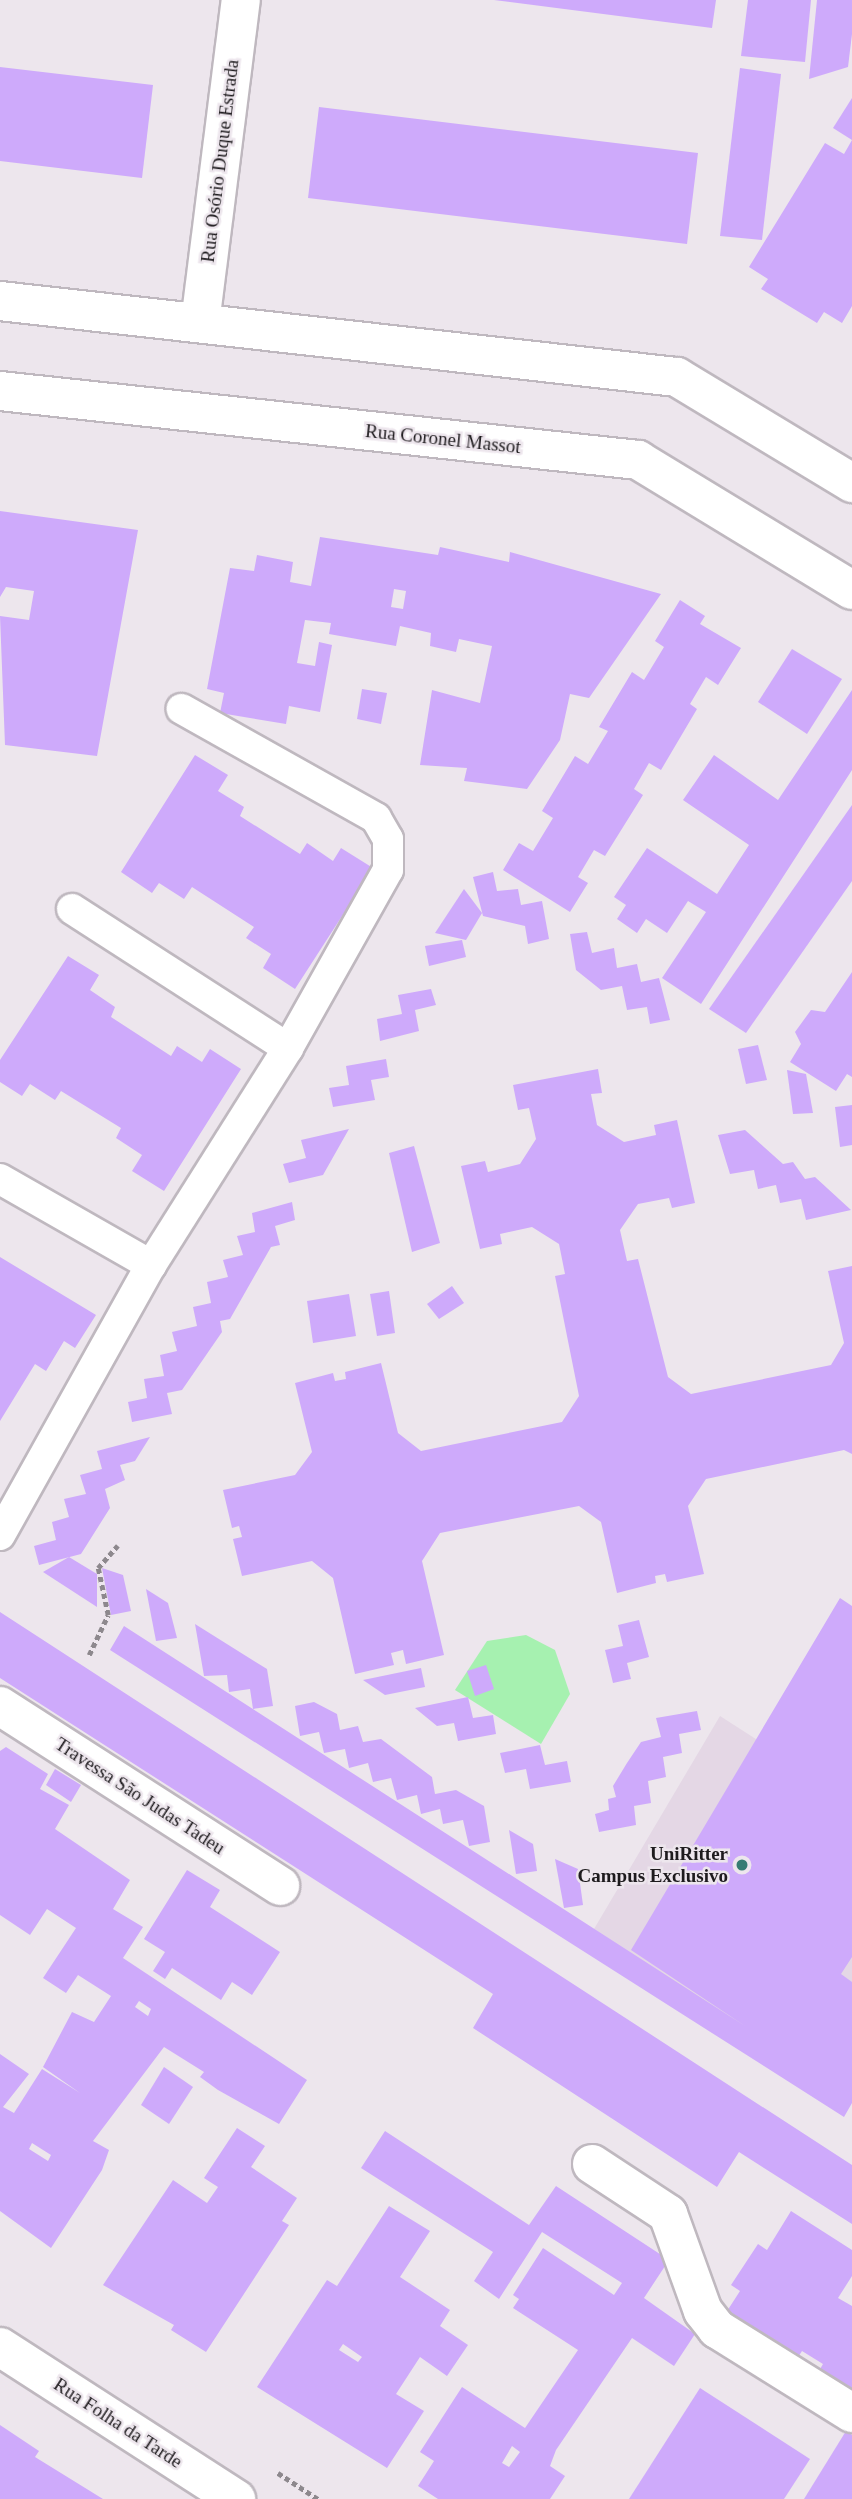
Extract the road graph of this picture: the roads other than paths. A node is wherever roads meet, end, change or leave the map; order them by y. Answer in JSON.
{"nodes":[{"id":1,"x":241,"y":0,"type":"edge"},
{"id":2,"x":0,"y":301,"type":"edge"},
{"id":3,"x":200,"y":323,"type":"junction"},
{"id":4,"x":0,"y":391,"type":"edge"},
{"id":5,"x":852,"y":483,"type":"edge"},
{"id":6,"x":852,"y":590,"type":"edge"},
{"id":7,"x":182,"y":709,"type":"dead end"},
{"id":8,"x":72,"y":909,"type":"dead end"},
{"id":9,"x":288,"y":1048,"type":"junction"},
{"id":10,"x":0,"y":1179,"type":"edge"},
{"id":11,"x":151,"y":1265,"type":"junction"},
{"id":12,"x":0,"y":1535,"type":"edge"},
{"id":13,"x":0,"y":1706,"type":"edge"},
{"id":14,"x":280,"y":1886,"type":"dead end"},
{"id":15,"x":592,"y":2164,"type":"dead end"},
{"id":16,"x":0,"y":2347,"type":"edge"},
{"id":17,"x":852,"y":2413,"type":"edge"},
{"id":18,"x":236,"y":2499,"type":"edge"}],
"edges":[{"from":1,"to":3,"type":"street","name":"Rua Osório Duque Estrada"},
{"from":2,"to":3,"type":"street"},
{"from":3,"to":5,"type":"street"},
{"from":4,"to":6,"type":"street","name":"Rua Coronel Massot"},
{"from":7,"to":9,"type":"lane"},
{"from":8,"to":9,"type":"lane"},
{"from":9,"to":11,"type":"lane"},
{"from":10,"to":11,"type":"lane"},
{"from":11,"to":12,"type":"lane"},
{"from":13,"to":14,"type":"street","name":"Travessa São Judas Tadeu"},
{"from":15,"to":17,"type":"street"},
{"from":16,"to":18,"type":"street","name":"Rua Folha da Tarde"}]}
